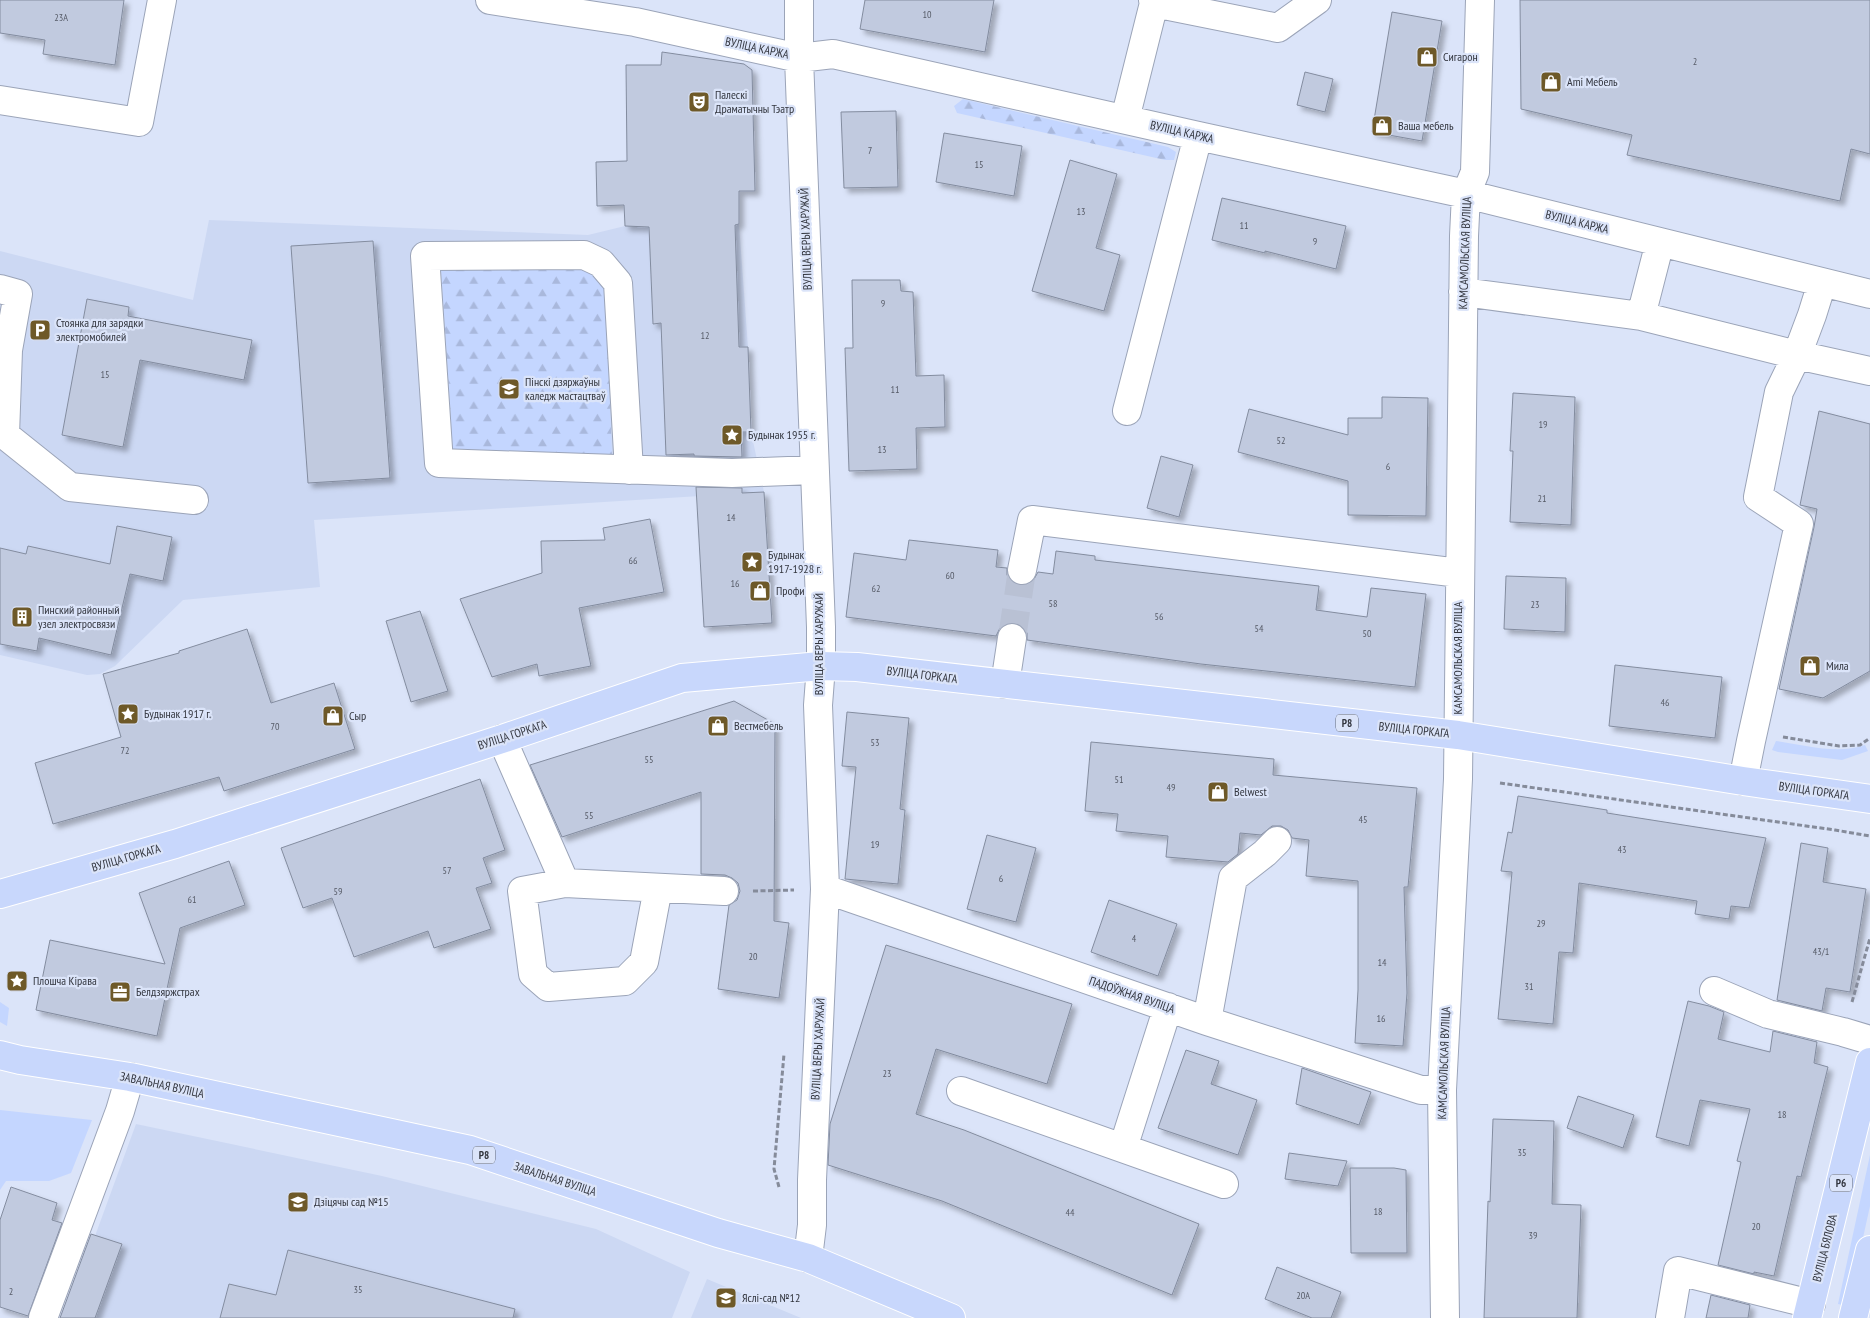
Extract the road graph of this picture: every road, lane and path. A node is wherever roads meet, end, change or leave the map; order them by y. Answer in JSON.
{"nodes":[{"id":1,"x":162,"y":0,"type":"edge"},
{"id":2,"x":490,"y":0,"type":"edge"},
{"id":3,"x":800,"y":0,"type":"edge"},
{"id":4,"x":1316,"y":0,"type":"edge"},
{"id":5,"x":1480,"y":0,"type":"edge"},
{"id":6,"x":1153,"y":2,"type":"edge"},
{"id":7,"x":799,"y":58,"type":"junction"},
{"id":8,"x":0,"y":100,"type":"edge"},
{"id":9,"x":1125,"y":119,"type":"junction"},
{"id":10,"x":1198,"y":136,"type":"junction"},
{"id":11,"x":1466,"y":194,"type":"junction"},
{"id":12,"x":1660,"y":242,"type":"junction"},
{"id":13,"x":1822,"y":283,"type":"junction"},
{"id":14,"x":0,"y":289,"type":"edge"},
{"id":15,"x":1462,"y":292,"type":"junction"},
{"id":16,"x":1870,"y":294,"type":"edge"},
{"id":17,"x":1641,"y":316,"type":"junction"},
{"id":18,"x":1797,"y":355,"type":"junction"},
{"id":19,"x":1870,"y":371,"type":"edge"},
{"id":20,"x":1127,"y":411,"type":"dead end"},
{"id":21,"x":3,"y":435,"type":"edge"},
{"id":22,"x":629,"y":470,"type":"junction"},
{"id":23,"x":814,"y":470,"type":"junction"},
{"id":24,"x":194,"y":500,"type":"dead end"},
{"id":25,"x":1022,"y":570,"type":"tunnel mouth"},
{"id":26,"x":1459,"y":573,"type":"junction"},
{"id":27,"x":1012,"y":638,"type":"tunnel mouth"},
{"id":28,"x":821,"y":666,"type":"junction"},
{"id":29,"x":1005,"y":684,"type":"junction"},
{"id":30,"x":1458,"y":735,"type":"junction"},
{"id":31,"x":1870,"y":738,"type":"edge"},
{"id":32,"x":502,"y":739,"type":"junction"},
{"id":33,"x":1751,"y":741,"type":"junction"},
{"id":34,"x":1744,"y":781,"type":"junction"},
{"id":35,"x":1500,"y":783,"type":"dead end"},
{"id":36,"x":1870,"y":799,"type":"edge"},
{"id":37,"x":1870,"y":836,"type":"edge"},
{"id":38,"x":1277,"y":841,"type":"dead end"},
{"id":39,"x":565,"y":883,"type":"junction"},
{"id":40,"x":658,"y":888,"type":"junction"},
{"id":41,"x":825,"y":889,"type":"junction"},
{"id":42,"x":724,"y":891,"type":"joint"},
{"id":43,"x":0,"y":894,"type":"edge"},
{"id":44,"x":1714,"y":991,"type":"dead end"},
{"id":45,"x":1168,"y":1008,"type":"junction"},
{"id":46,"x":1207,"y":1021,"type":"junction"},
{"id":47,"x":1870,"y":1040,"type":"edge"},
{"id":48,"x":0,"y":1055,"type":"edge"},
{"id":49,"x":1870,"y":1062,"type":"edge"},
{"id":50,"x":130,"y":1078,"type":"junction"},
{"id":51,"x":1442,"y":1090,"type":"junction"},
{"id":52,"x":961,"y":1091,"type":"dead end"},
{"id":53,"x":1123,"y":1148,"type":"junction"},
{"id":54,"x":1224,"y":1184,"type":"dead end"},
{"id":55,"x":1870,"y":1250,"type":"edge"},
{"id":56,"x":808,"y":1258,"type":"junction"},
{"id":57,"x":1809,"y":1311,"type":"edge"},
{"id":58,"x":44,"y":1318,"type":"edge"},
{"id":59,"x":951,"y":1318,"type":"edge"},
{"id":60,"x":1445,"y":1318,"type":"edge"},
{"id":61,"x":1670,"y":1318,"type":"edge"},
{"id":62,"x":1853,"y":1318,"type":"edge"}],
"edges":[{"from":1,"to":8,"type":"street"},
{"from":2,"to":7,"type":"street","name":"ВУЛІЦА КАРЖА"},
{"from":3,"to":7,"type":"street","name":"ВУЛІЦА ВЕРЫ ХАРУЖАЙ"},
{"from":4,"to":6,"type":"street"},
{"from":5,"to":11,"type":"street","name":"КАМСАМОЛЬСКАЯ ВУЛІЦА"},
{"from":6,"to":9,"type":"street"},
{"from":7,"to":9,"type":"street","name":"ВУЛІЦА КАРЖА"},
{"from":7,"to":23,"type":"street","name":"ВУЛІЦА ВЕРЫ ХАРУЖАЙ"},
{"from":9,"to":10,"type":"street","name":"ВУЛІЦА КАРЖА"},
{"from":10,"to":11,"type":"street","name":"ВУЛІЦА КАРЖА"},
{"from":10,"to":20,"type":"street"},
{"from":11,"to":12,"type":"street","name":"ВУЛІЦА КАРЖА"},
{"from":11,"to":15,"type":"street","name":"КАМСАМОЛЬСКАЯ ВУЛІЦА"},
{"from":12,"to":13,"type":"street","name":"ВУЛІЦА КАРЖА"},
{"from":12,"to":17,"type":"street"},
{"from":13,"to":16,"type":"street","name":"ВУЛІЦА КАРЖА"},
{"from":13,"to":18,"type":"street"},
{"from":14,"to":21,"type":"street"},
{"from":15,"to":17,"type":"street"},
{"from":15,"to":26,"type":"street","name":"КАМСАМОЛЬСКАЯ ВУЛІЦА"},
{"from":17,"to":18,"type":"street"},
{"from":18,"to":19,"type":"street"},
{"from":18,"to":33,"type":"street"},
{"from":21,"to":24,"type":"street"},
{"from":22,"to":22,"type":"street"},
{"from":22,"to":23,"type":"street"},
{"from":23,"to":28,"type":"street","name":"ВУЛІЦА ВЕРЫ ХАРУЖАЙ"},
{"from":25,"to":26,"type":"street"},
{"from":26,"to":30,"type":"street","name":"КАМСАМОЛЬСКАЯ ВУЛІЦА"},
{"from":27,"to":29,"type":"street"},
{"from":28,"to":29,"type":"main road","name":"ВУЛІЦА ГОРКАГА","number":"Р8"},
{"from":28,"to":32,"type":"main road","name":"ВУЛІЦА ГОРКАГА","number":"Р8"},
{"from":28,"to":41,"type":"street","name":"ВУЛІЦА ВЕРЫ ХАРУЖАЙ"},
{"from":29,"to":30,"type":"main road","name":"ВУЛІЦА ГОРКАГА","number":"Р8"},
{"from":30,"to":34,"type":"main road","name":"ВУЛІЦА ГОРКАГА","number":"Р8"},
{"from":30,"to":51,"type":"street","name":"КАМСАМОЛЬСКАЯ ВУЛІЦА"},
{"from":31,"to":33,"type":"path"},
{"from":32,"to":39,"type":"street"},
{"from":32,"to":43,"type":"main road","name":"ВУЛІЦА ГОРКАГА","number":"Р8"},
{"from":33,"to":34,"type":"street"},
{"from":34,"to":36,"type":"main road","name":"ВУЛІЦА ГОРКАГА","number":"Р8"},
{"from":35,"to":37,"type":"path"},
{"from":38,"to":46,"type":"street"},
{"from":39,"to":40,"type":"street"},
{"from":39,"to":40,"type":"street"},
{"from":40,"to":42,"type":"street"},
{"from":41,"to":42,"type":"path"},
{"from":41,"to":45,"type":"street","name":"ПАДОЎЖНАЯ ВУЛІЦА"},
{"from":41,"to":56,"type":"street","name":"ВУЛІЦА ВЕРЫ ХАРУЖАЙ"},
{"from":44,"to":47,"type":"street"},
{"from":45,"to":46,"type":"street","name":"ПАДОЎЖНАЯ ВУЛІЦА"},
{"from":45,"to":53,"type":"street"},
{"from":46,"to":51,"type":"street","name":"ПАДОЎЖНАЯ ВУЛІЦА"},
{"from":48,"to":50,"type":"main road","name":"ЗАВАЛЬНАЯ ВУЛІЦА","number":"Р8"},
{"from":49,"to":57,"type":"main road","name":"ВУЛІЦА БЯЛОВА","number":"Р6"},
{"from":50,"to":56,"type":"main road","name":"ЗАВАЛЬНАЯ ВУЛІЦА","number":"Р8"},
{"from":50,"to":58,"type":"street"},
{"from":51,"to":60,"type":"street","name":"КАМСАМОЛЬСКАЯ ВУЛІЦА"},
{"from":52,"to":53,"type":"street"},
{"from":53,"to":54,"type":"street"},
{"from":55,"to":62,"type":"main road"},
{"from":56,"to":59,"type":"main road","name":"ЗАВАЛЬНАЯ ВУЛІЦА","number":"Р8"},
{"from":57,"to":61,"type":"street"}]}
